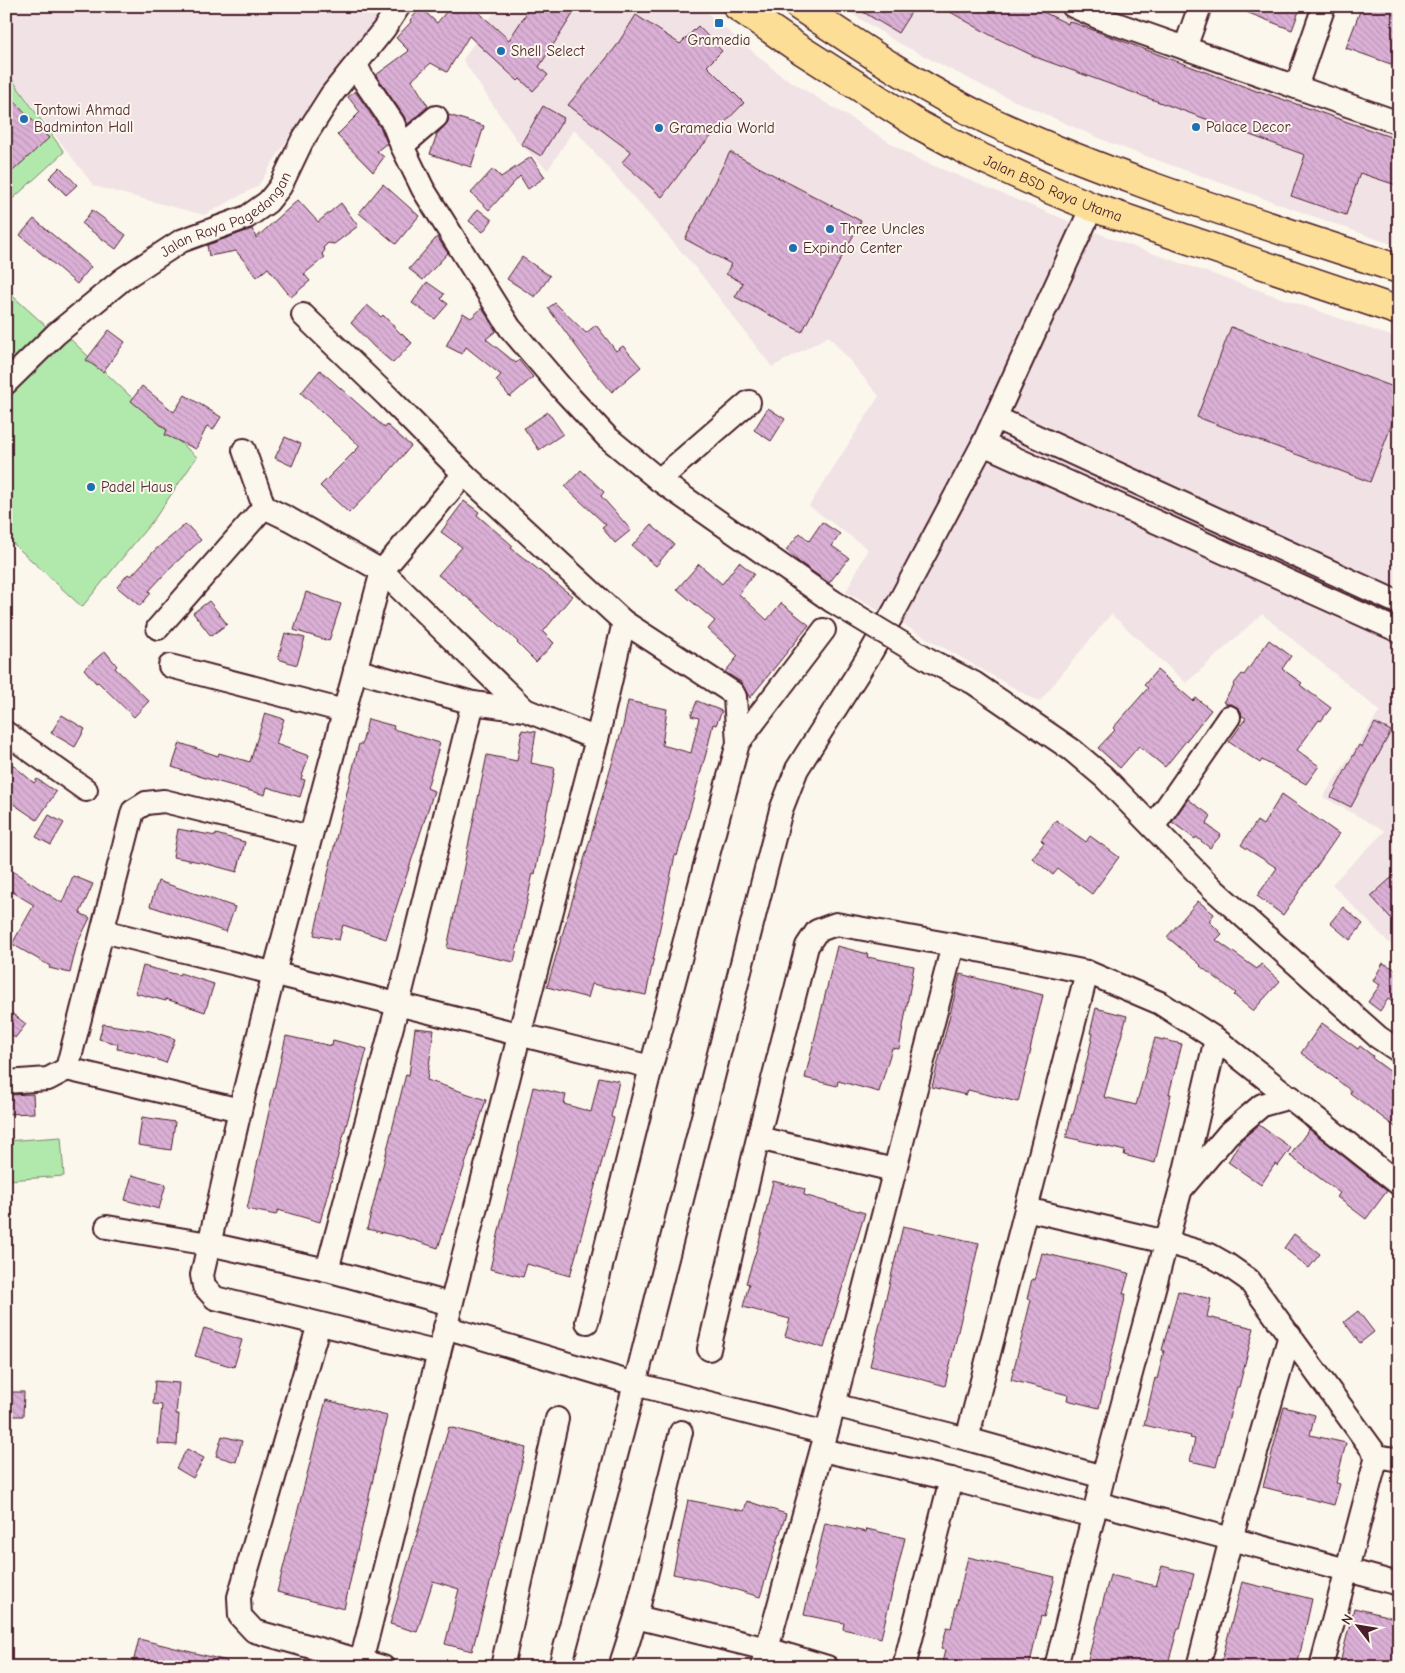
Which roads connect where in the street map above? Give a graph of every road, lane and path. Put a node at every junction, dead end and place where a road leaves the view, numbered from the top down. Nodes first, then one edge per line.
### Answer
1 (399, 6) edge
2 (737, 6) edge
3 (799, 6) edge
4 (1074, 6) edge
5 (1200, 6) edge
6 (1324, 6) edge
7 (1185, 48) junction
8 (356, 65) junction
9 (1296, 87) junction
10 (436, 117) dead end
11 (989, 120) junction
12 (1399, 123) edge
13 (402, 146) junction
14 (973, 154) junction
15 (1092, 207) junction
16 (1399, 269) edge
17 (1399, 311) edge
18 (303, 315) dead end
19 (6, 383) edge
20 (749, 402) dead end
21 (996, 418) junction
22 (983, 444) junction
23 (244, 450) dead end
24 (464, 474) junction
25 (658, 480) junction
26 (264, 507) junction
27 (382, 571) junction
28 (1399, 603) edge
29 (624, 622) junction
30 (158, 628) dead end
31 (824, 630) dead end
32 (1399, 631) edge
33 (170, 666) dead end
34 (355, 670) junction
35 (473, 703) junction
36 (525, 710) junction
37 (344, 711) junction
38 (1229, 717) dead end
39 (6, 733) edge
40 (598, 739) junction
41 (738, 744) junction
42 (86, 790) dead end
43 (1152, 827) junction
44 (310, 837) junction
45 (102, 931) junction
46 (953, 945) junction
47 (1087, 972) junction
48 (274, 974) junction
49 (398, 1004) junction
50 (519, 1036) junction
51 (1216, 1039) junction
52 (1397, 1046) edge
53 (651, 1067) junction
54 (67, 1069) junction
55 (6, 1082) edge
56 (1291, 1097) junction
57 (240, 1110) junction
58 (758, 1138) junction
59 (894, 1170) junction
60 (1399, 1184) edge
61 (1180, 1192) junction
62 (1026, 1209) junction
63 (107, 1227) dead end
64 (1166, 1242) junction
65 (209, 1244) junction
66 (327, 1270) junction
67 (450, 1304) junction
68 (587, 1322) dead end
69 (319, 1324) junction
70 (445, 1327) junction
71 (1290, 1335) junction
72 (709, 1349) dead end
73 (439, 1353) junction
74 (635, 1384) junction
75 (834, 1405) junction
76 (557, 1419) dead end
77 (681, 1432) dead end
78 (967, 1439) junction
79 (824, 1441) junction
80 (1377, 1456) junction
81 (1399, 1460) edge
82 (1103, 1478) junction
83 (950, 1479) junction
84 (1095, 1510) junction
85 (1230, 1539) junction
86 (1345, 1571) junction
87 (1399, 1584) edge
88 (636, 1617) junction
89 (764, 1658) edge
90 (361, 1662) junction
91 (383, 1667) edge
92 (502, 1667) edge
93 (560, 1667) edge
94 (620, 1667) edge
95 (827, 1667) edge
96 (904, 1667) edge
97 (1056, 1667) edge
98 (1198, 1667) edge
99 (1321, 1667) edge

1 - 8 street, Jalan Raya Pagedangan
2 - 14 main road, Jalan BSD Raya Utama
3 - 11 main road
4 - 7 street
5 - 7 street
6 - 9 street
7 - 9 street
8 - 13 street
8 - 19 street, Jalan Raya Pagedangan
9 - 12 street
10 - 13 street
11 - 14 main road
11 - 16 main road
13 - 25 street
14 - 15 main road, Jalan BSD Raya Utama
15 - 17 main road, Jalan BSD Raya Utama
15 - 21 street
18 - 24 street
20 - 25 street
21 - 22 street
21 - 28 street
22 - 32 street
22 - 74 street
23 - 26 street
24 - 27 street
24 - 29 street
25 - 43 street, bridge
26 - 27 street
26 - 30 street
27 - 34 street
27 - 36 street
29 - 40 street
29 - 41 street
31 - 41 street
33 - 37 street
34 - 35 street
34 - 37 street
35 - 36 street
35 - 49 street
36 - 40 street
37 - 44 street
38 - 43 street
39 - 42 street
40 - 50 street
41 - 53 street
43 - 52 street
44 - 45 street
44 - 48 street
45 - 48 street
45 - 54 street
46 - 47 street
46 - 58 street
46 - 59 street
47 - 51 street
47 - 62 street
48 - 49 street
48 - 57 street
49 - 50 street
49 - 66 street
50 - 53 street
50 - 67 street
51 - 56 street
51 - 61 street
53 - 68 street
54 - 55 street
54 - 57 street
56 - 60 street
56 - 61 street
57 - 65 street
58 - 59 street
58 - 72 street
59 - 75 street
61 - 64 street
62 - 64 street
62 - 78 street
63 - 65 street
64 - 71 street
64 - 82 street
65 - 66 street
65 - 69 street
66 - 67 street
67 - 70 street
69 - 73 street
69 - 90 street
70 - 73 street
70 - 74 street
71 - 80 street
71 - 85 street
73 - 90 street
74 - 79 street
74 - 93 street
75 - 78 street
75 - 79 street
76 - 92 street
77 - 88 street
78 - 82 street
79 - 83 street
79 - 89 street
80 - 81 street
80 - 86 street
82 - 84 street
83 - 84 street
83 - 96 street
84 - 85 street
84 - 97 street
85 - 86 street
85 - 98 street
86 - 87 street
86 - 99 street
88 - 89 street
88 - 94 street
89 - 95 street
90 - 91 street

